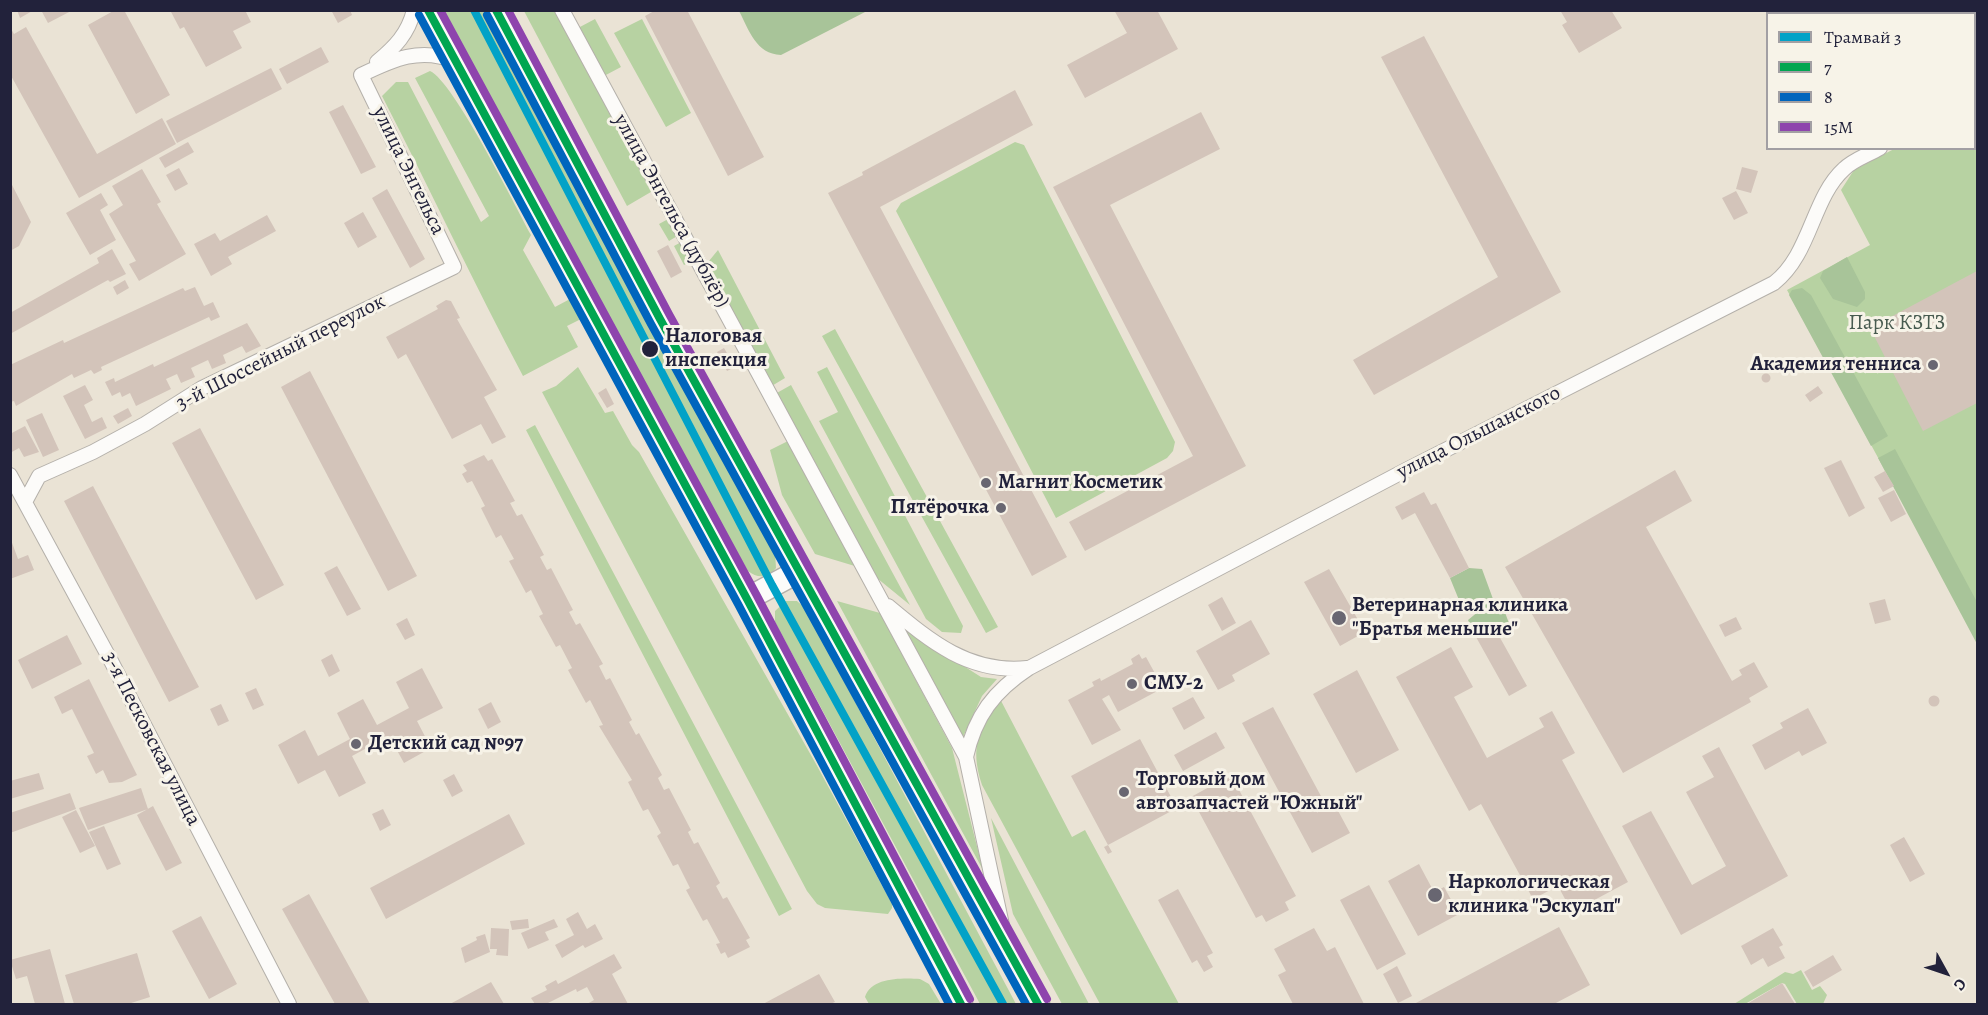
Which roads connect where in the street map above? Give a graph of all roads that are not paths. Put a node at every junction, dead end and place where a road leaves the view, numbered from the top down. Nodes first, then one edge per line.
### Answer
1 (414, 10) edge
2 (428, 10) edge
3 (496, 10) edge
4 (562, 10) edge
5 (455, 61) junction
6 (361, 75) junction
7 (1876, 150) edge
8 (454, 267) joint
9 (10, 475) edge
10 (24, 502) junction
11 (799, 571) junction
12 (747, 599) junction
13 (883, 602) junction
14 (1029, 668) junction
15 (966, 757) junction
16 (1006, 945) junction
17 (289, 1005) edge
18 (961, 1005) edge
19 (1038, 1005) edge

1 - 6 street
2 - 5 main road
3 - 11 main road
4 - 13 street, улица Энгельса (дублёр)
5 - 6 street
5 - 12 main road
6 - 8 street, улица Энгельса
7 - 14 street, улица Ольшанского
8 - 10 street, 3-й Шоссейный переулок
9 - 10 street, 3-я Песковская улица
10 - 17 street, 3-я Песковская улица
11 - 12 main road
11 - 16 main road
12 - 18 main road
13 - 14 street
13 - 15 street, улица Энгельса (дублёр)
14 - 15 street, улица Ольшанского
15 - 16 street
16 - 19 main road

